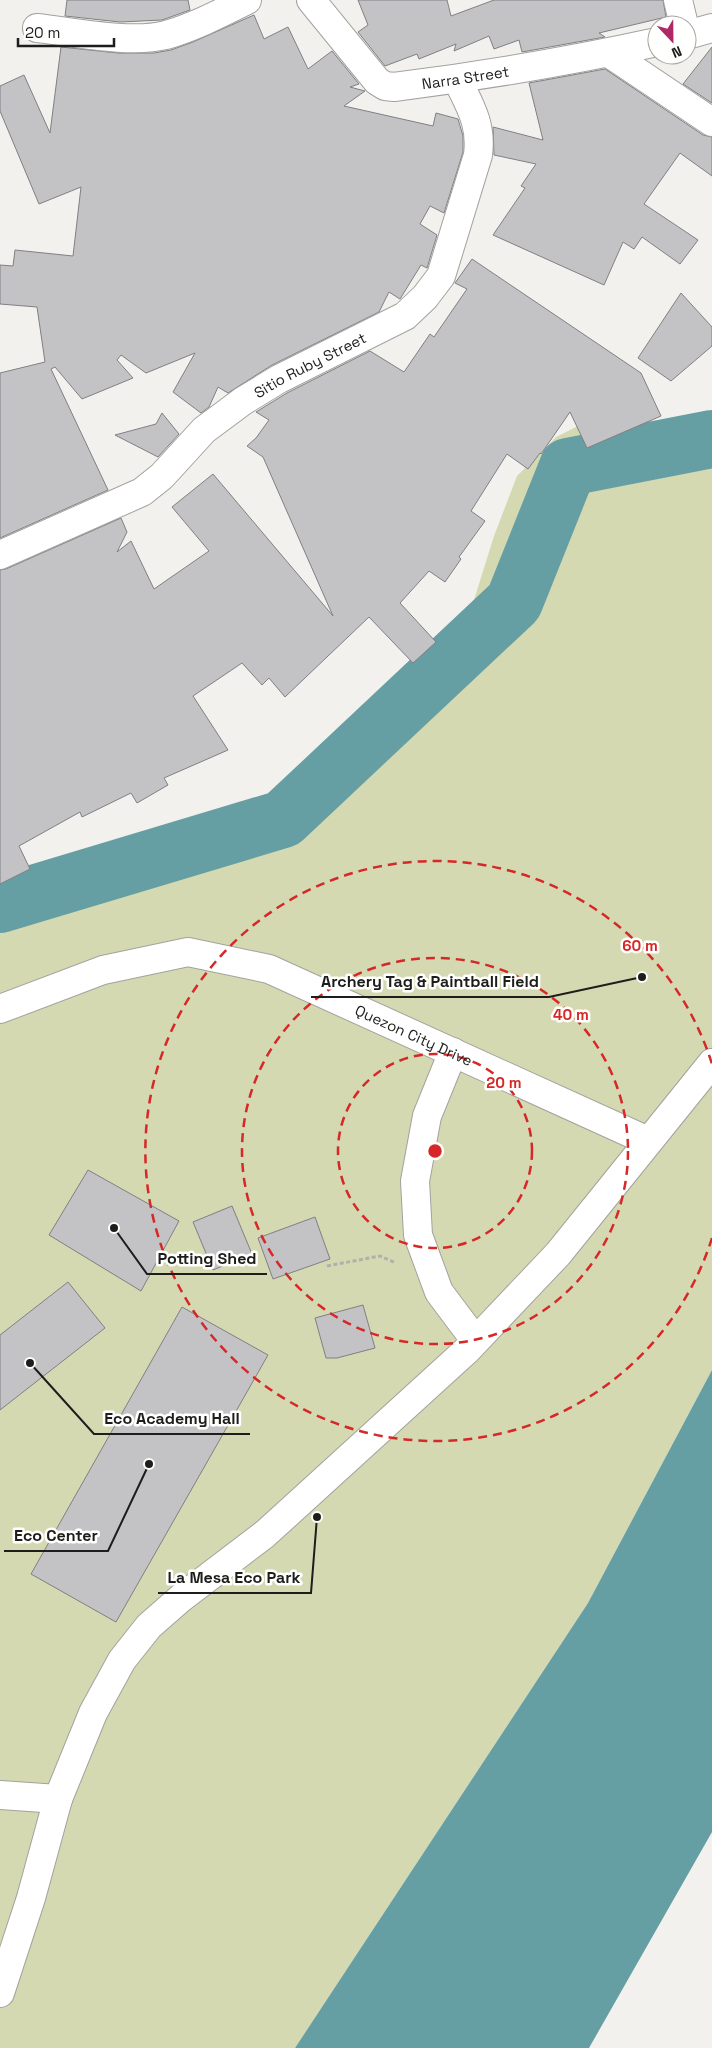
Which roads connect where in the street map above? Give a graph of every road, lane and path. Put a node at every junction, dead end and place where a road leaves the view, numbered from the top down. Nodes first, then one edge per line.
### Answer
1 (247, 0) edge
2 (310, 0) edge
3 (678, 0) edge
4 (682, 15) edge
5 (37, 28) dead end
6 (712, 28) edge
7 (697, 32) edge
8 (647, 44) edge
9 (609, 53) junction
10 (458, 79) junction
11 (712, 122) edge
12 (0, 555) edge
13 (0, 1009) edge
14 (453, 1052) junction
15 (712, 1063) edge
16 (648, 1141) junction
17 (475, 1340) junction
18 (0, 1795) edge
19 (58, 1799) junction
20 (0, 1993) edge

1 - 5 street
2 - 10 street, Narra Street
3 - 4 street
6 - 7 street
8 - 9 street, Narra Street
9 - 10 street, Narra Street
9 - 11 street
10 - 12 street, Sitio Ruby Street
13 - 14 street, Quezon City Drive
14 - 16 street, Quezon City Drive
14 - 17 street
15 - 16 street
16 - 17 street
17 - 19 street
18 - 19 street
19 - 20 street

